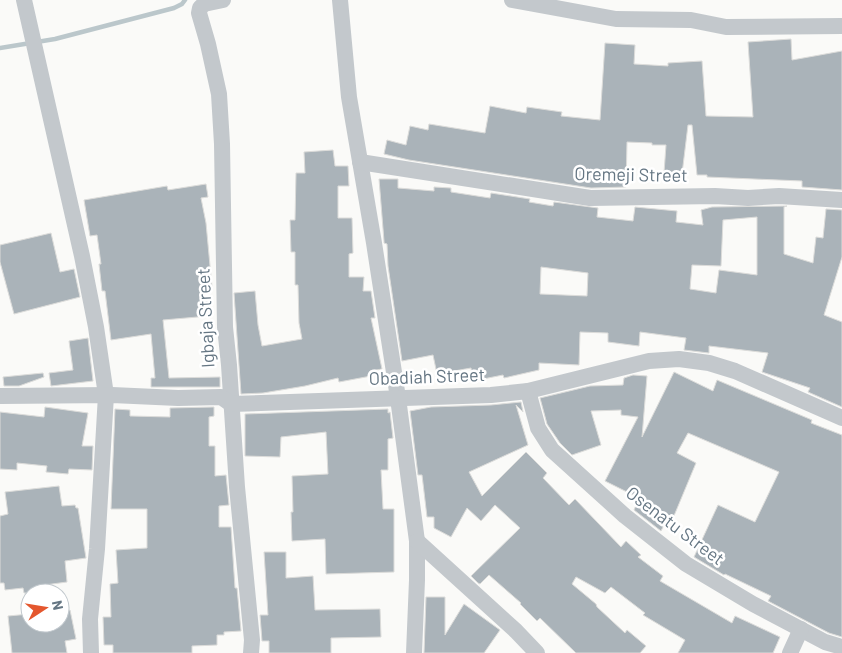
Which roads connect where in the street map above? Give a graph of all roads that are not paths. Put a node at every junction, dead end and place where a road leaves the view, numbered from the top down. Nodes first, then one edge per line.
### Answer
1 (24, 0) edge
2 (223, 0) edge
3 (340, 0) edge
4 (512, 0) edge
5 (842, 26) edge
6 (360, 162) junction
7 (842, 200) edge
8 (528, 391) junction
9 (0, 396) edge
10 (106, 396) junction
11 (398, 398) junction
12 (231, 404) junction
13 (842, 418) edge
14 (417, 541) junction
15 (801, 629) junction
16 (842, 647) edge
17 (91, 653) edge
18 (251, 653) edge
19 (414, 653) edge
20 (537, 653) edge
21 (790, 653) edge

1 - 10 street
2 - 12 street, Igbaja Street
3 - 6 street
4 - 5 street
6 - 7 street, Oremeji Street
6 - 11 street
8 - 11 street, Obadiah Street
8 - 13 street, Obadiah Street
8 - 15 street, Osenatu Street
9 - 10 street, Obadiah Street
10 - 12 street, Obadiah Street
10 - 17 street
11 - 12 street, Obadiah Street
11 - 14 street
12 - 18 street, Igbaja Street
14 - 19 street
14 - 20 street
15 - 16 street, Osenatu Street
15 - 21 street

